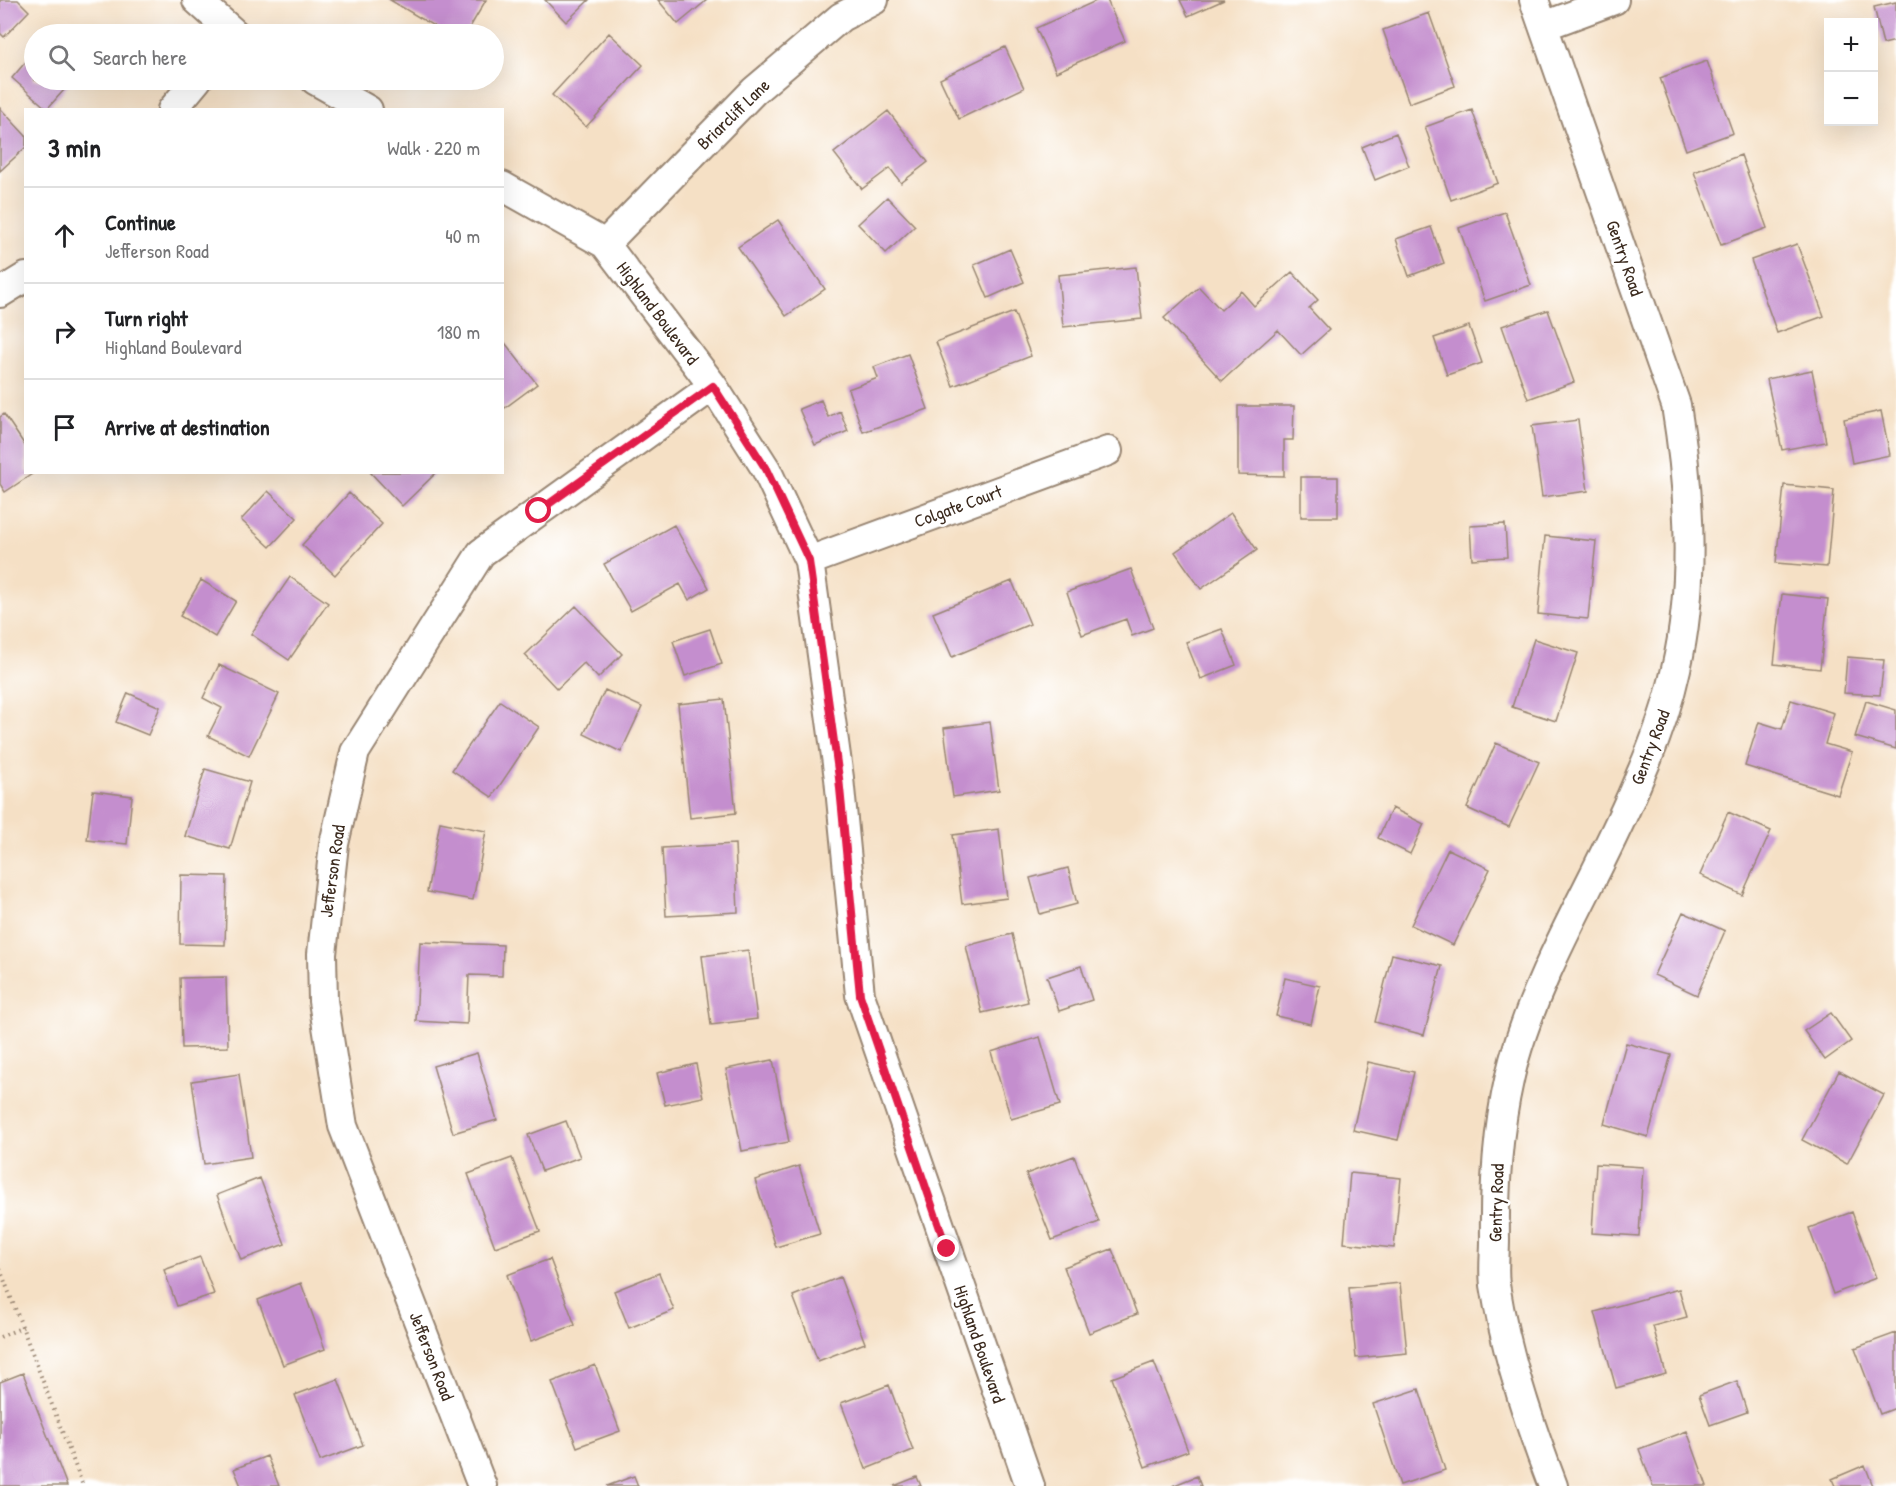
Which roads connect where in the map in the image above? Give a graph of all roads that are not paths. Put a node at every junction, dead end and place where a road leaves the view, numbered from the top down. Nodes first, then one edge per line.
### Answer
1 (197, 0) edge
2 (874, 0) edge
3 (1534, 0) edge
4 (1614, 0) edge
5 (224, 24) edge
6 (1544, 26) junction
7 (189, 90) edge
8 (333, 90) edge
9 (174, 108) edge
10 (364, 108) edge
11 (504, 187) edge
12 (605, 244) junction
13 (24, 278) edge
14 (0, 293) edge
15 (713, 386) junction
16 (1108, 451) dead end
17 (809, 561) junction
18 (482, 1486) edge
19 (1030, 1486) edge
20 (1553, 1486) edge

1 - 5 street
2 - 12 street, Briarcliff Lane
3 - 6 street, Gentry Road
4 - 6 street
6 - 20 street, Gentry Road
7 - 9 street
8 - 10 street
11 - 12 street, Highland Boulevard
12 - 15 street, Highland Boulevard
13 - 14 street
15 - 17 street, Highland Boulevard
15 - 18 street, Jefferson Road
16 - 17 street, Colgate Court
17 - 19 street, Highland Boulevard

